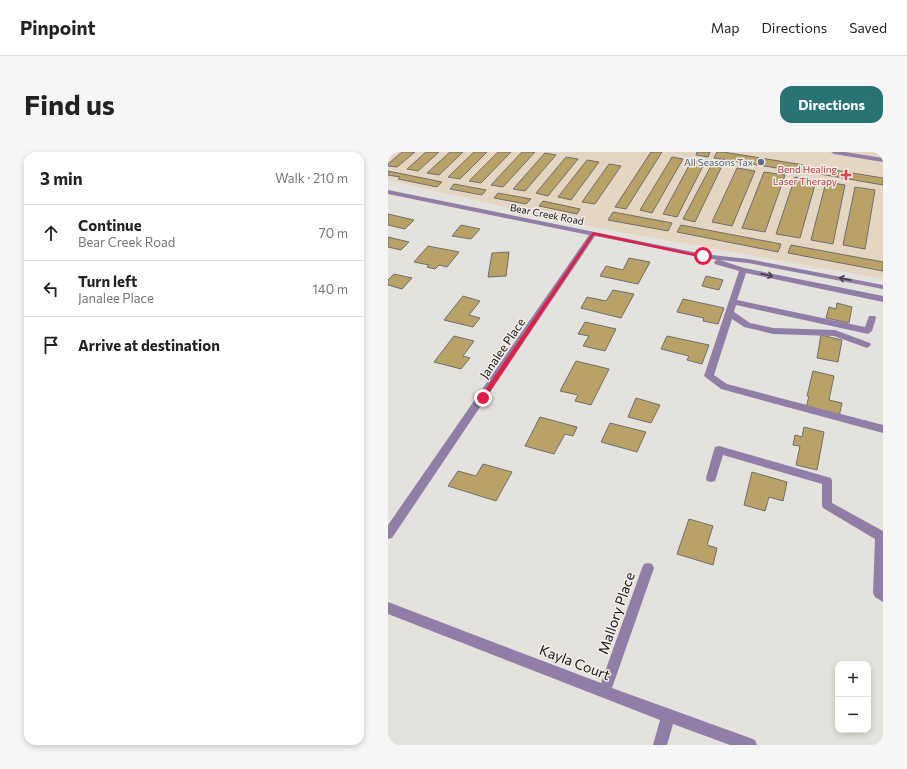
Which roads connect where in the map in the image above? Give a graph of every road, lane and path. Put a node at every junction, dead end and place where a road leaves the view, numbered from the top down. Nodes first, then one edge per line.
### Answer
1 (834, 152) edge
2 (883, 160) edge
3 (388, 192) edge
4 (593, 234) junction
5 (703, 256) junction
6 (743, 270) junction
7 (883, 287) edge
8 (883, 299) edge
9 (733, 302) junction
10 (729, 313) junction
11 (872, 318) dead end
12 (867, 345) dead end
13 (883, 429) edge
14 (711, 478) dead end
15 (388, 534) edge
16 (648, 568) dead end
17 (883, 596) edge
18 (388, 608) edge
19 (605, 690) junction
20 (668, 716) junction
21 (660, 745) edge
22 (750, 745) edge

1 - 2 street
3 - 4 street, Bear Creek Road
4 - 5 street, Bear Creek Road
4 - 15 street, Janalee Place
5 - 6 street, Bear Creek Road
7 -> 5 street, Bear Creek Road
6 -> 8 street, Bear Creek Road
6 - 9 street
9 - 10 street
9 - 11 street
10 - 12 street
10 - 13 street
14 - 17 street
16 - 19 street, Mallory Place
18 - 19 street, Kayla Court
19 - 20 street, Kayla Court
20 - 21 street
20 - 22 street, Kayla Court

